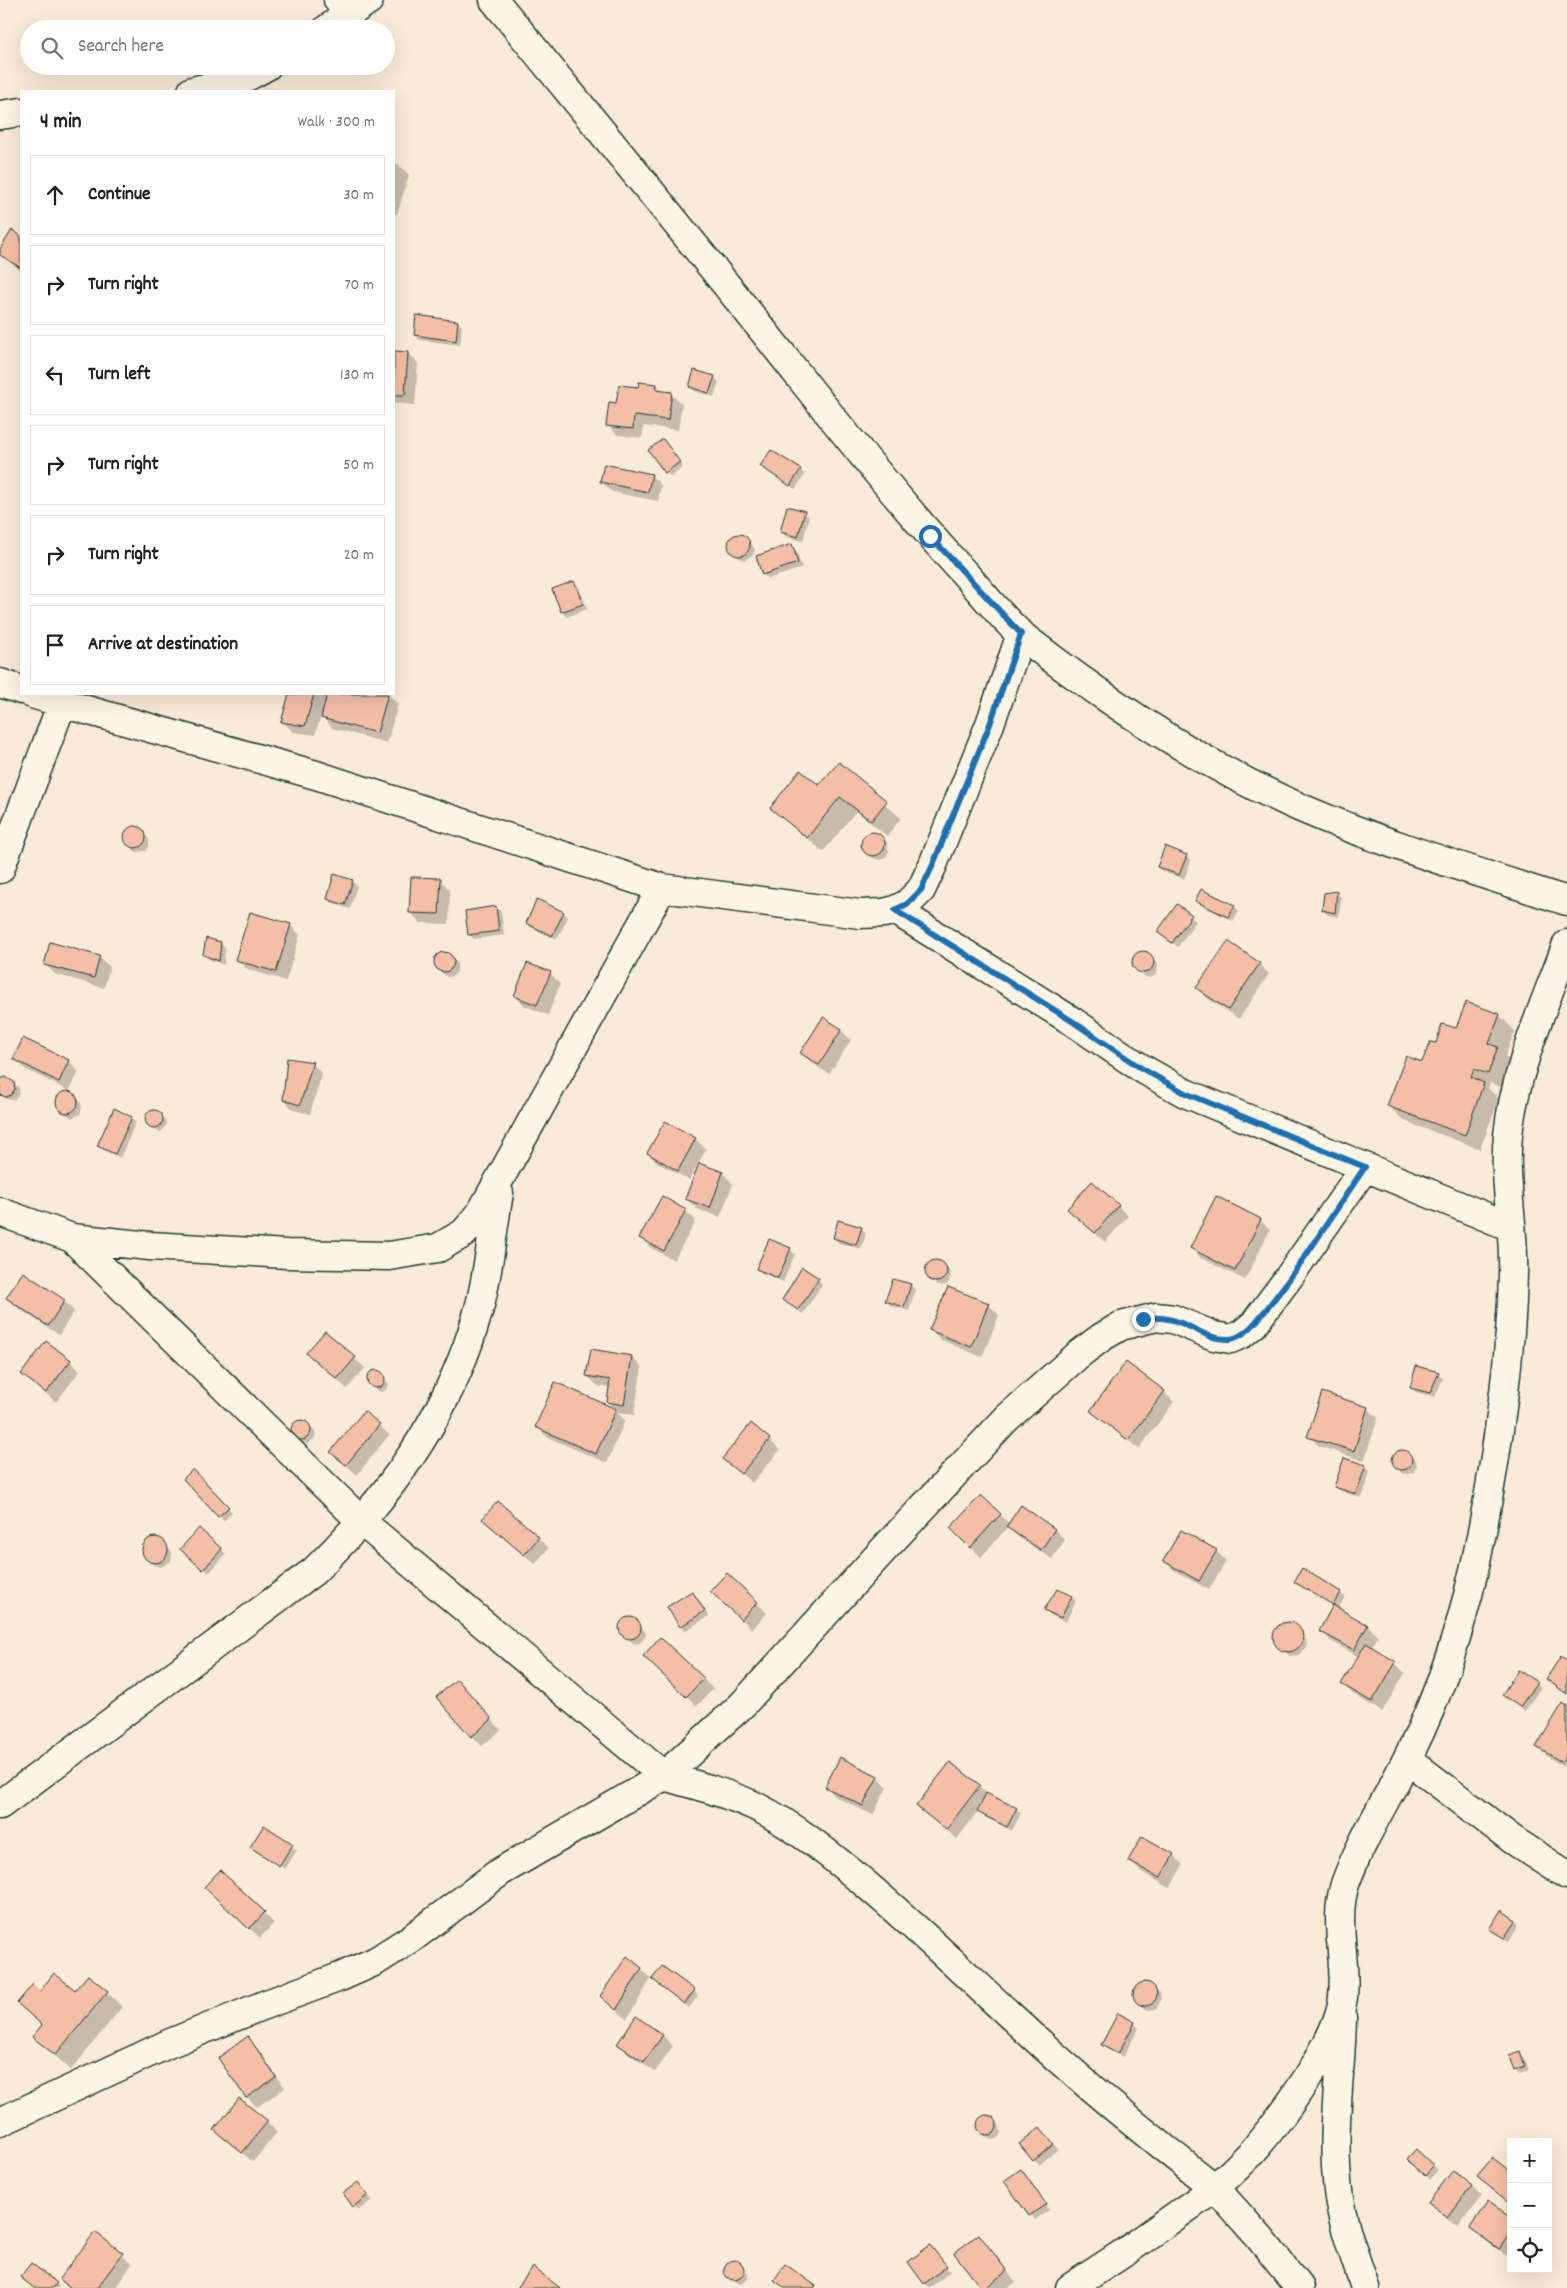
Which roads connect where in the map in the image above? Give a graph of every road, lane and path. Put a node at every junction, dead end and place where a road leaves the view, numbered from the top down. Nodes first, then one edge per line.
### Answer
1 (494, 0) edge
2 (250, 75) edge
3 (196, 90) edge
4 (20, 112) edge
5 (0, 115) edge
6 (1021, 634) junction
7 (0, 683) edge
8 (20, 690) edge
9 (35, 695) edge
10 (62, 703) junction
11 (0, 869) edge
12 (662, 888) junction
13 (1567, 901) edge
14 (895, 910) junction
15 (1567, 944) edge
16 (1365, 1167) junction
17 (502, 1175) junction
18 (0, 1212) edge
19 (1511, 1227) junction
20 (72, 1238) junction
21 (362, 1521) junction
22 (1407, 1759) junction
23 (664, 1776) junction
24 (0, 1805) edge
25 (1567, 1875) edge
26 (1343, 2000) junction
27 (0, 2122) edge
28 (1215, 2188) junction
29 (1070, 2288) edge
30 (1300, 2288) edge
31 (1365, 2288) edge

1 - 6 street
2 - 3 street
4 - 5 street
6 - 13 street
6 - 14 street
7 - 8 street
9 - 10 street
10 - 11 street
10 - 12 street
12 - 14 street
12 - 17 street
14 - 16 street
15 - 19 street
16 - 19 street
16 - 23 street
17 - 20 street
17 - 21 street
18 - 20 street
19 - 22 street
20 - 21 street
21 - 23 street
21 - 24 street
22 - 25 street
22 - 26 street
23 - 27 street
23 - 28 street
26 - 28 street
26 - 31 street
28 - 29 street
28 - 30 street

